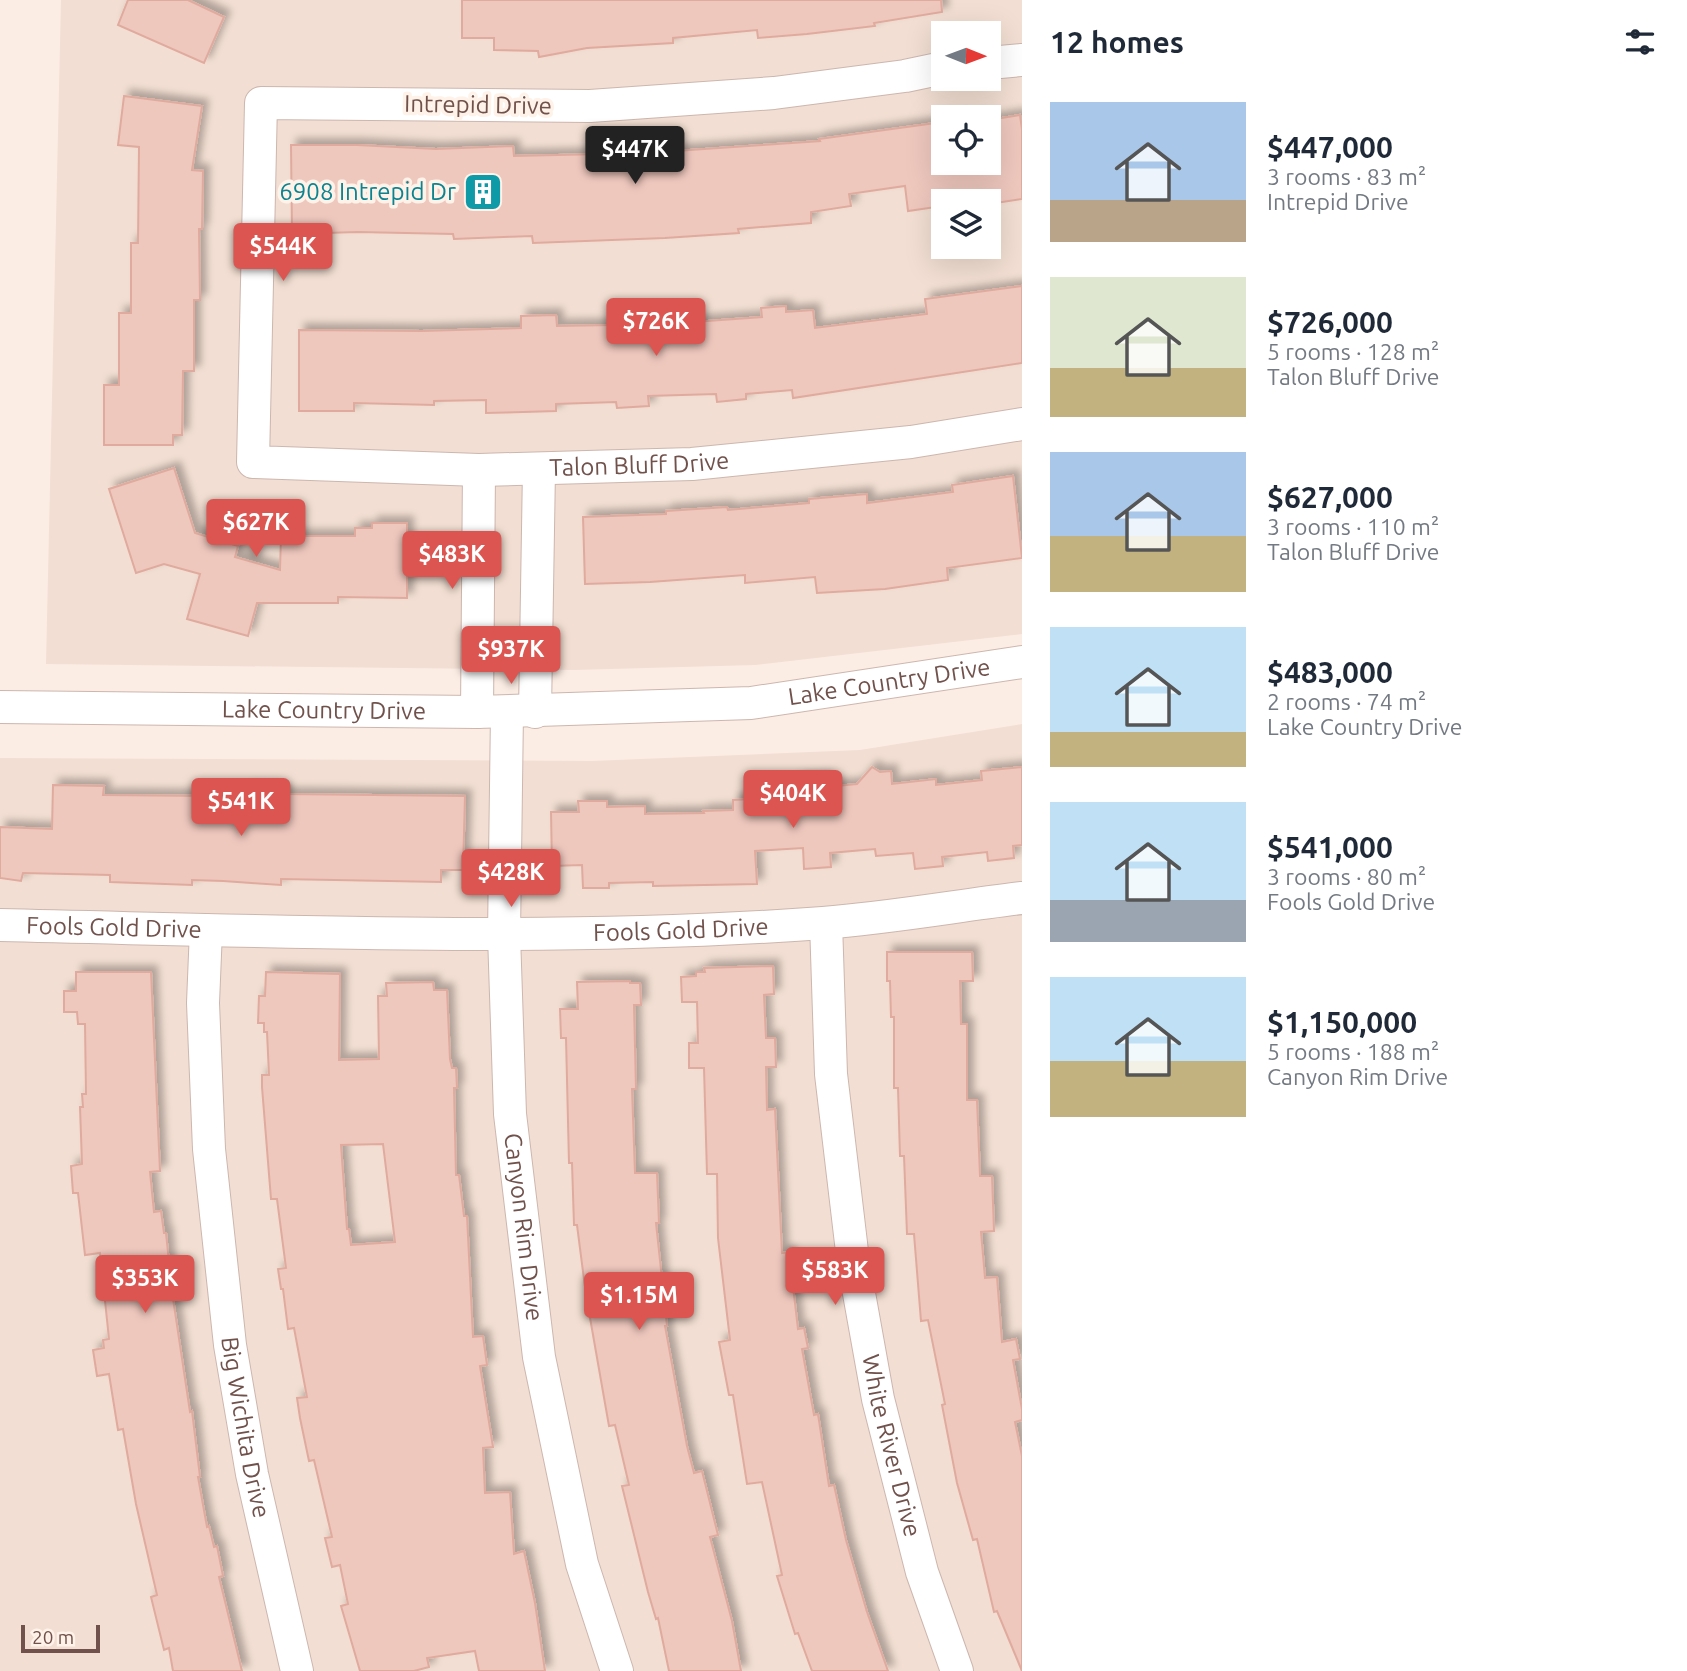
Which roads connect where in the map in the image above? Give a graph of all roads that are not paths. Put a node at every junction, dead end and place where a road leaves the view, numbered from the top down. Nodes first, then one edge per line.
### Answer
1 (1022, 60) edge
2 (1001, 63) edge
3 (931, 71) edge
4 (1022, 424) edge
5 (253, 463) joint
6 (539, 468) junction
7 (479, 470) junction
8 (1022, 662) edge
9 (0, 707) edge
10 (507, 712) junction
11 (1022, 898) edge
12 (826, 923) junction
13 (0, 925) edge
14 (206, 930) junction
15 (504, 935) junction
16 (297, 1671) edge
17 (617, 1671) edge
18 (957, 1671) edge

1 - 2 street
3 - 5 street, Intrepid Drive
4 - 6 street, Talon Bluff Drive
5 - 7 street, Talon Bluff Drive
6 - 7 street, Talon Bluff Drive
6 - 10 street
7 - 10 street
8 - 10 street, Lake Country Drive
9 - 10 street, Lake Country Drive
10 - 15 street, Canyon Rim Drive
11 - 12 street, Fools Gold Drive
12 - 15 street, Fools Gold Drive
12 - 18 street, White River Drive
13 - 14 street, Fools Gold Drive
14 - 15 street, Fools Gold Drive
14 - 16 street, Big Wichita Drive
15 - 17 street, Canyon Rim Drive

